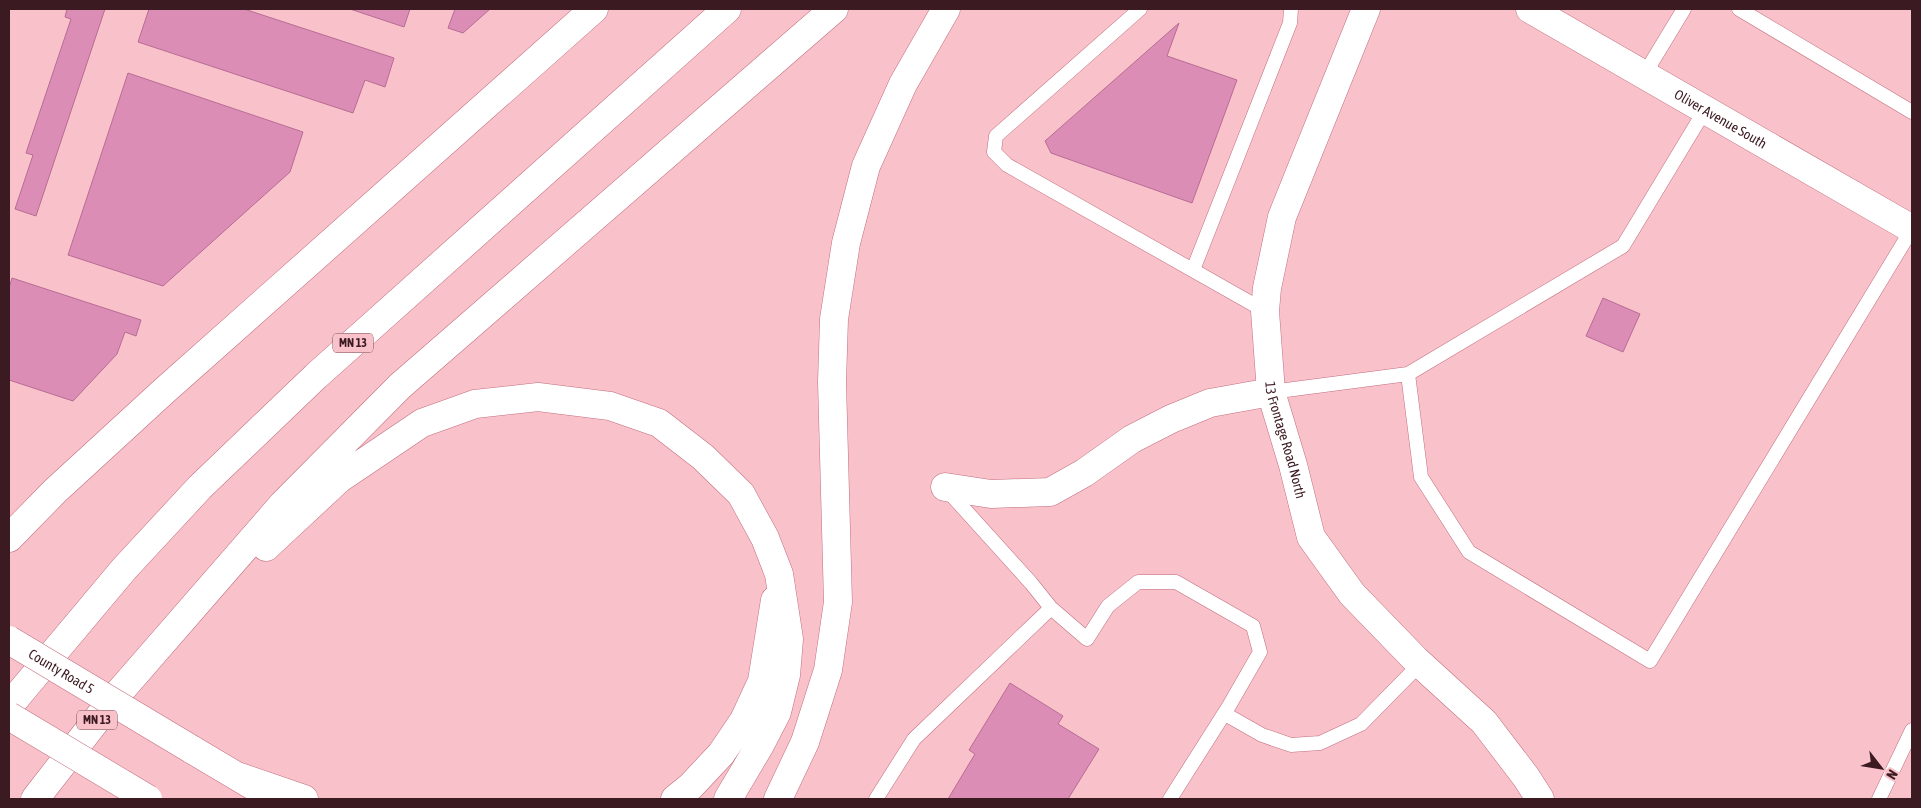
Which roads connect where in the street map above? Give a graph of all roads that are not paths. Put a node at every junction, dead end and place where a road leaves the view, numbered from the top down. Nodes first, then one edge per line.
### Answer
1 (594, 9) edge
2 (727, 9) edge
3 (834, 9) edge
4 (946, 9) edge
5 (1140, 9) edge
6 (1291, 9) edge
7 (1366, 9) edge
8 (1530, 9) edge
9 (1684, 9) edge
10 (1739, 9) edge
11 (1644, 75) junction
12 (1705, 110) junction
13 (1912, 112) edge
14 (1912, 229) edge
15 (1193, 270) junction
16 (1265, 311) junction
17 (1408, 374) junction
18 (1271, 392) junction
19 (945, 487) joint
20 (9, 538) edge
21 (779, 574) junction
22 (1051, 608) junction
23 (9, 640) edge
24 (162, 644) junction
25 (1420, 664) junction
26 (9, 706) edge
27 (1224, 714) junction
28 (9, 716) edge
29 (1912, 730) edge
30 (240, 777) junction
31 (35, 799) edge
32 (148, 799) edge
33 (277, 799) edge
34 (304, 799) edge
35 (675, 799) edge
36 (728, 799) edge
37 (778, 799) edge
38 (876, 799) edge
39 (1170, 799) edge
40 (1540, 799) edge
41 (1879, 799) edge

1 - 20 main road
2 - 26 main road, MN 13
3 - 24 main road, MN 13
4 - 37 main road
5 - 15 lane
6 - 15 lane
7 - 16 main road, 13 Frontage Road North
8 - 11 main road, Oliver Avenue South
9 - 11 lane
10 - 13 lane
11 - 12 main road, Oliver Avenue South
12 - 14 main road, Oliver Avenue South
12 - 17 lane
14 - 17 lane
15 - 16 lane
16 - 18 main road, 13 Frontage Road North
17 - 18 lane
18 - 19 main road
18 - 25 main road, 13 Frontage Road North
19 - 22 lane
21 - 24 main road
21 - 35 main road
21 - 36 main road
22 - 27 lane
22 - 38 lane
23 - 30 main road, County Road 5, bridge
24 - 31 main road, MN 13
25 - 27 lane
25 - 40 main road, 13 Frontage Road North
27 - 39 lane
28 - 32 main road, bridge
29 - 41 lane
30 - 33 main road
30 - 34 main road

